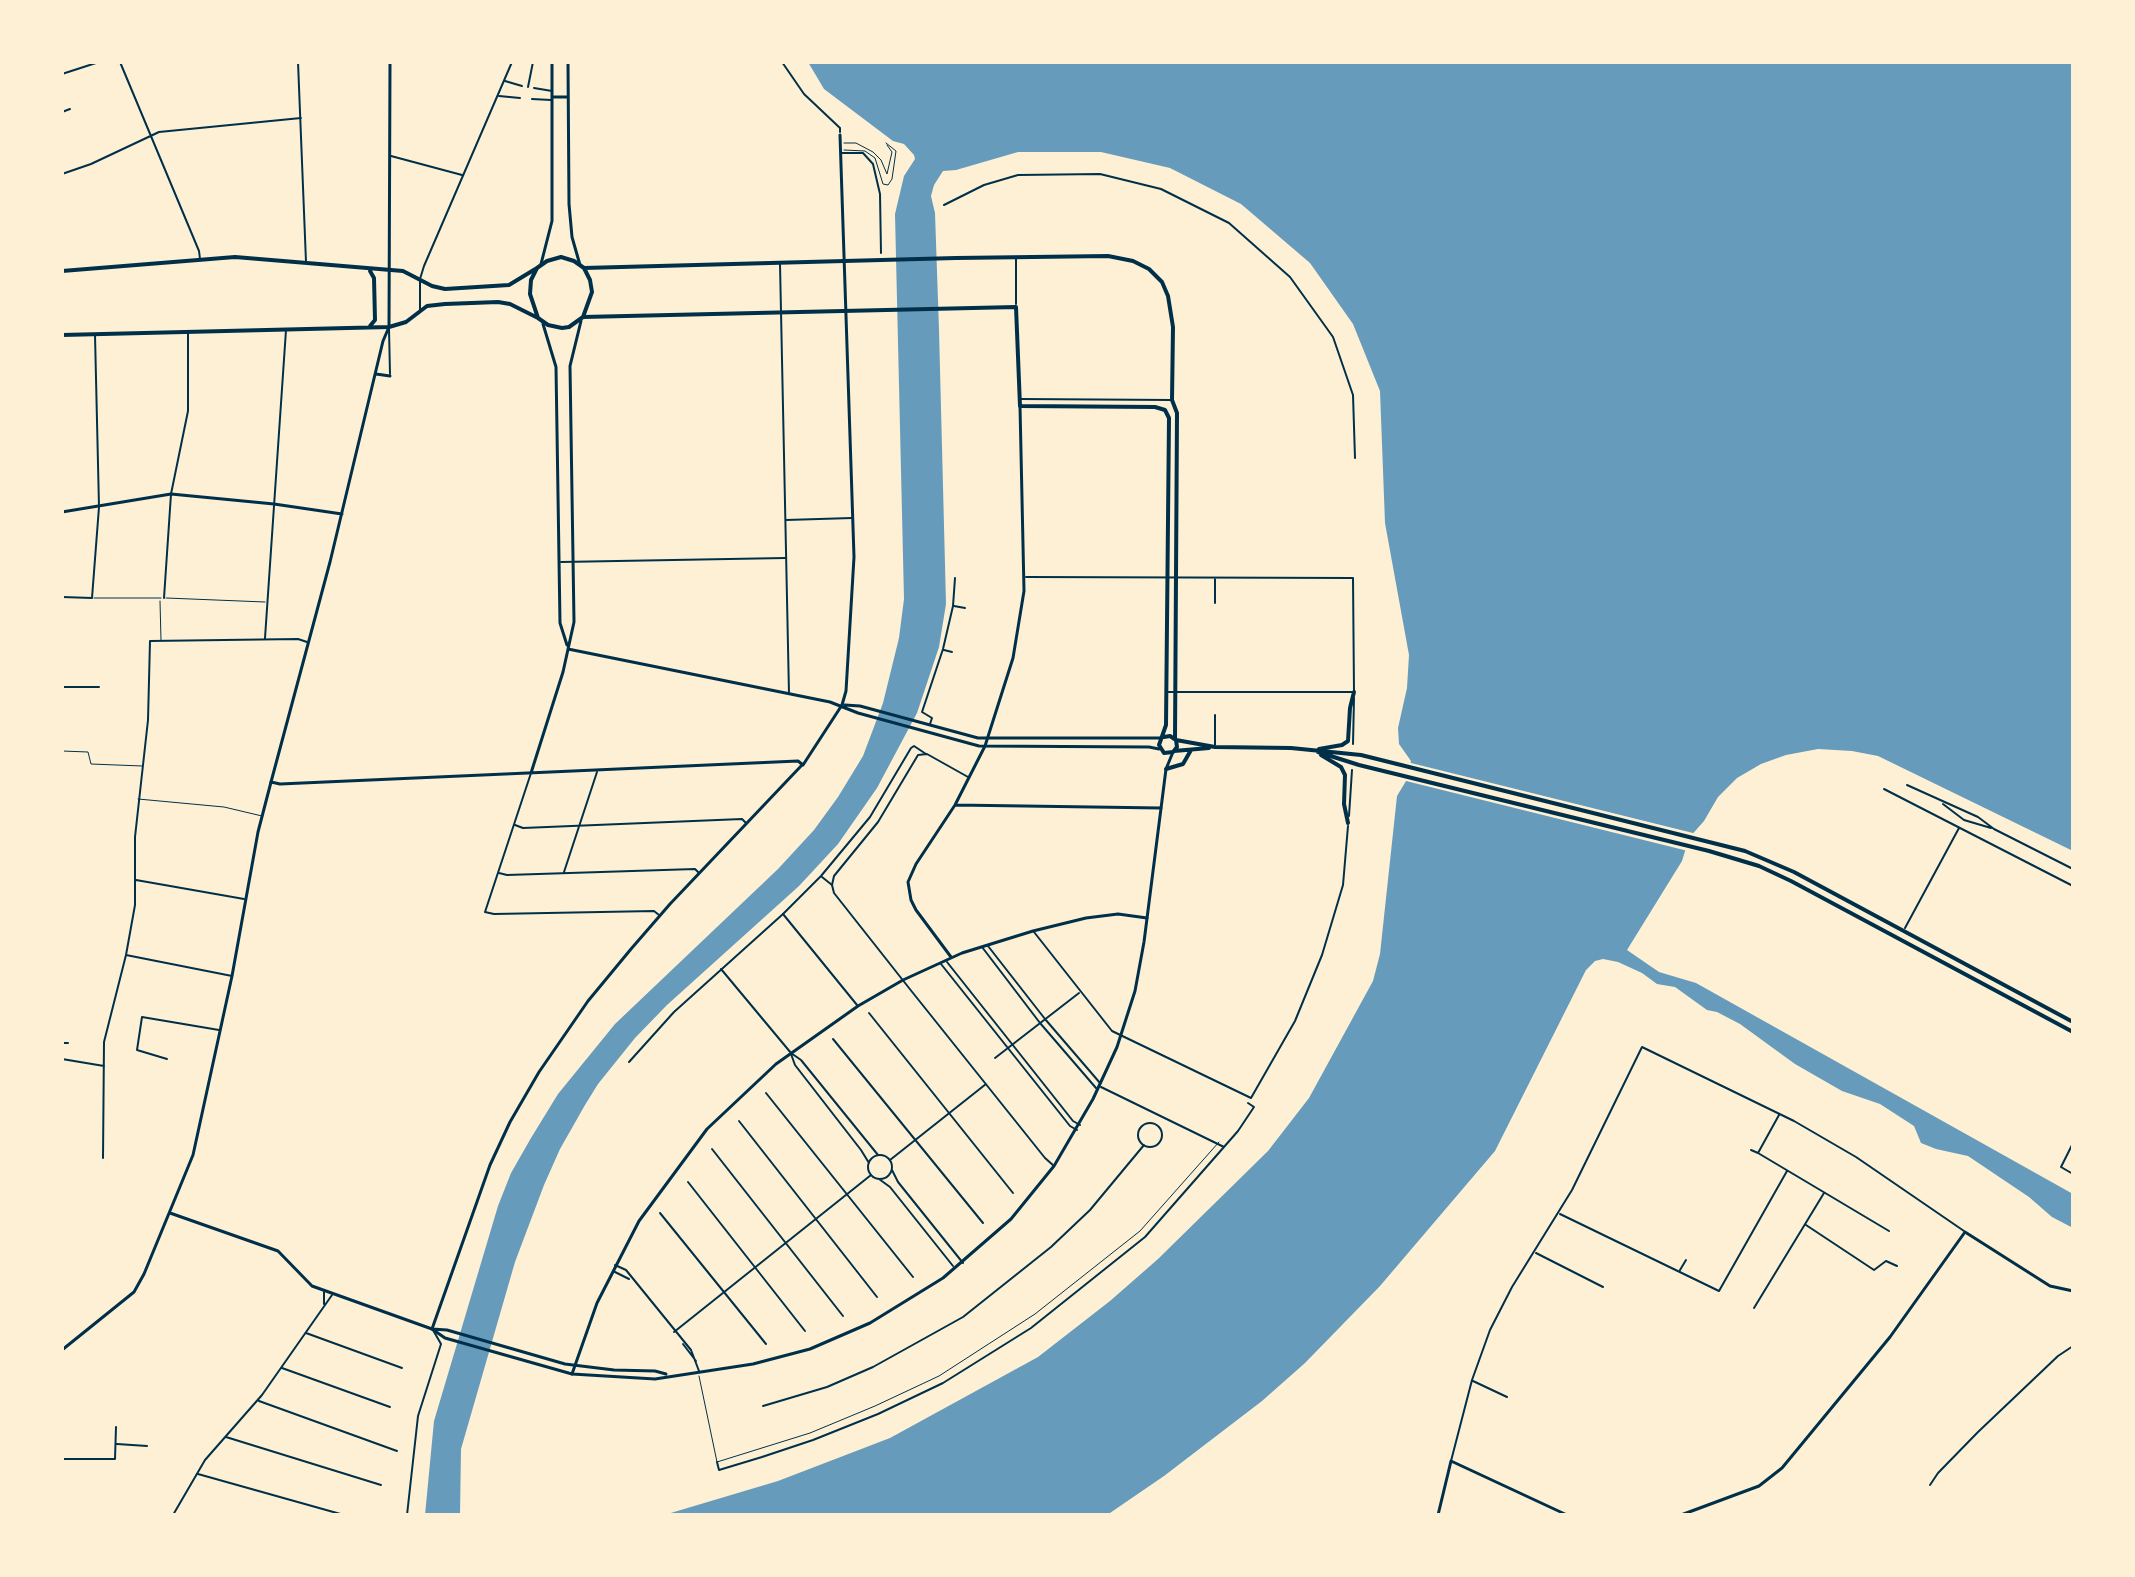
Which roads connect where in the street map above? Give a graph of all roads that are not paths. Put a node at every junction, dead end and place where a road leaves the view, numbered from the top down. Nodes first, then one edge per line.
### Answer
1 (99, 62) edge
2 (120, 62) edge
3 (298, 62) edge
4 (390, 62) edge
5 (512, 62) edge
6 (533, 62) edge
7 (552, 62) edge
8 (568, 62) edge
9 (782, 62) edge
10 (62, 74) edge
11 (504, 81) junction
12 (522, 86) dead end
13 (528, 87) dead end
14 (534, 88) dead end
15 (553, 91) junction
16 (498, 95) junction
17 (568, 97) junction
18 (520, 98) dead end
19 (553, 98) junction
20 (532, 99) dead end
21 (70, 109) dead end
22 (62, 112) edge
23 (301, 118) junction
24 (840, 133) joint
25 (151, 136) junction
26 (841, 143) junction
27 (841, 152) junction
28 (390, 156) junction
29 (62, 174) edge
30 (463, 176) junction
31 (944, 205) dead end
32 (881, 253) dead end
33 (1016, 257) junction
34 (200, 260) junction
35 (845, 261) junction
36 (780, 263) junction
37 (306, 264) junction
38 (539, 266) junction
39 (582, 267) junction
40 (369, 270) junction
41 (62, 271) edge
42 (389, 271) junction
43 (420, 279) junction
44 (1016, 307) junction
45 (846, 311) junction
46 (420, 312) junction
47 (781, 313) junction
48 (540, 319) junction
49 (582, 319) junction
50 (1325, 326) junction
51 (389, 327) junction
52 (368, 328) junction
53 (1321, 328) dead end
54 (286, 330) junction
55 (187, 332) junction
56 (95, 334) junction
57 (62, 335) edge
58 (376, 374) junction
59 (390, 376) joint
60 (1020, 399) junction
61 (1172, 400) junction
62 (1020, 406) junction
63 (1165, 410) junction
64 (1355, 458) dead end
65 (171, 494) junction
66 (274, 504) junction
67 (99, 507) junction
68 (62, 512) edge
69 (342, 514) junction
70 (853, 518) junction
71 (785, 520) junction
72 (786, 558) junction
73 (561, 562) junction
74 (575, 562) junction
75 (1024, 577) junction
76 (1168, 577) junction
77 (1175, 577) junction
78 (1215, 577) junction
79 (955, 578) dead end
80 (62, 597) edge
81 (92, 598) junction
82 (162, 598) junction
83 (267, 602) junction
84 (1215, 603) dead end
85 (953, 606) junction
86 (965, 608) dead end
87 (265, 639) junction
88 (161, 640) junction
89 (309, 642) junction
90 (568, 649) junction
91 (943, 649) junction
92 (952, 652) dead end
93 (62, 687) edge
94 (99, 687) dead end
95 (1167, 692) junction
96 (1174, 692) junction
97 (1354, 692) junction
98 (789, 694) junction
99 (842, 705) junction
100 (1215, 715) dead end
101 (928, 725) junction
102 (1163, 737) junction
103 (989, 738) junction
104 (1175, 740) junction
105 (1353, 744) dead end
106 (985, 746) junction
107 (1215, 747) junction
108 (1162, 750) junction
109 (1192, 750) junction
110 (1312, 750) junction
111 (62, 751) edge
112 (1173, 752) junction
113 (927, 754) junction
114 (803, 765) junction
115 (142, 766) junction
116 (1166, 769) junction
117 (597, 770) junction
118 (1352, 770) dead end
119 (531, 773) junction
120 (969, 777) junction
121 (271, 782) junction
122 (1907, 785) dead end
123 (1884, 789) dead end
124 (138, 799) junction
125 (1939, 801) junction
126 (955, 805) junction
127 (1161, 808) junction
128 (262, 816) junction
129 (1348, 823) junction
130 (747, 824) junction
131 (514, 825) junction
132 (580, 825) junction
133 (1959, 827) junction
134 (1994, 829) junction
135 (2073, 869) edge
136 (498, 872) junction
137 (563, 874) junction
138 (700, 874) junction
139 (821, 876) junction
140 (135, 880) junction
141 (832, 885) junction
142 (2073, 886) edge
143 (246, 900) junction
144 (783, 914) junction
145 (660, 915) junction
146 (1147, 918) junction
147 (1033, 931) junction
148 (1904, 931) junction
149 (984, 945) junction
150 (126, 955) junction
151 (951, 957) junction
152 (943, 961) junction
153 (721, 969) junction
154 (232, 976) junction
155 (903, 980) junction
156 (1080, 992) junction
157 (858, 1006) junction
158 (869, 1013) dead end
159 (1045, 1019) junction
160 (2073, 1022) edge
161 (1040, 1023) junction
162 (220, 1030) junction
163 (2073, 1032) edge
164 (1121, 1036) junction
165 (833, 1039) dead end
166 (62, 1043) edge
167 (68, 1043) dead end
168 (1012, 1045) junction
169 (1007, 1049) junction
170 (791, 1053) junction
171 (995, 1058) dead end
172 (62, 1059) edge
173 (167, 1059) dead end
174 (629, 1062) dead end
175 (104, 1066) junction
176 (986, 1084) junction
177 (1100, 1087) junction
178 (766, 1093) dead end
179 (1248, 1103) dead end
180 (837, 1105) junction
181 (830, 1110) junction
182 (949, 1114) junction
183 (1779, 1114) junction
184 (1162, 1116) junction
185 (739, 1121) dead end
186 (1157, 1124) junction
187 (1080, 1125) junction
188 (1077, 1130) junction
189 (916, 1140) junction
190 (1219, 1142) junction
191 (2073, 1143) edge
192 (1144, 1145) junction
193 (1225, 1147) junction
194 (712, 1149) dead end
195 (1751, 1150) dead end
196 (1758, 1153) junction
197 (878, 1155) junction
198 (103, 1158) dead end
199 (890, 1160) junction
200 (869, 1163) junction
201 (1054, 1166) junction
202 (892, 1170) junction
203 (1787, 1171) junction
204 (2073, 1174) edge
205 (871, 1175) junction
206 (879, 1179) junction
207 (688, 1182) dead end
208 (1013, 1193) dead end
209 (1824, 1193) junction
210 (847, 1195) junction
211 (920, 1210) junction
212 (170, 1213) junction
213 (660, 1213) dead end
214 (1559, 1213) junction
215 (913, 1216) junction
216 (816, 1219) junction
217 (983, 1223) dead end
218 (1805, 1224) junction
219 (1889, 1231) dead end
220 (1965, 1232) junction
221 (786, 1243) junction
222 (1535, 1252) junction
223 (1686, 1260) dead end
224 (963, 1263) junction
225 (615, 1265) junction
226 (1897, 1266) dead end
227 (755, 1268) junction
228 (956, 1269) junction
229 (612, 1271) junction
230 (1680, 1271) junction
231 (913, 1277) dead end
232 (632, 1280) junction
233 (1603, 1287) dead end
234 (325, 1291) junction
235 (2073, 1291) edge
236 (724, 1292) junction
237 (332, 1293) junction
238 (877, 1297) dead end
239 (324, 1304) junction
240 (1754, 1308) dead end
241 (843, 1316) dead end
242 (432, 1329) junction
243 (805, 1331) dead end
244 (305, 1332) junction
245 (674, 1332) junction
246 (766, 1344) dead end
247 (2073, 1346) edge
248 (62, 1350) edge
249 (574, 1366) junction
250 (281, 1368) junction
251 (402, 1368) dead end
252 (699, 1372) junction
253 (572, 1374) junction
254 (669, 1375) junction
255 (1472, 1380) junction
256 (1507, 1397) dead end
257 (258, 1401) junction
258 (763, 1406) dead end
259 (390, 1407) dead end
260 (116, 1427) dead end
261 (224, 1437) junction
262 (116, 1444) junction
263 (147, 1446) dead end
264 (397, 1451) dead end
265 (62, 1459) edge
266 (1451, 1461) junction
267 (717, 1462) junction
268 (197, 1473) junction
269 (381, 1485) dead end
270 (1930, 1485) dead end
271 (174, 1515) edge
272 (344, 1515) edge
273 (407, 1515) edge
274 (1438, 1515) edge
275 (1567, 1515) edge
276 (1681, 1515) edge

1 - 10 street
2 - 25 street
3 - 23 street
4 - 28 main road
5 - 11 street
6 - 13 street
7 - 15 main road
8 - 17 main road
9 - 24 street
11 - 12 street
11 - 16 street
14 - 15 street
15 - 19 main road
16 - 18 street
16 - 30 street
17 - 19 main road
17 - 39 main road
19 - 20 street
19 - 38 main road
21 - 22 street
23 - 25 street
23 - 37 street
24 - 26 main road
25 - 29 street
25 - 34 street
26 - 27 main road
26 - 27 lane
27 - 32 street
27 - 35 main road
28 - 30 street
28 - 42 main road
30 - 43 street
31 - 50 street
33 - 35 main road
33 - 44 street
33 - 61 main road
34 - 37 main road
34 - 41 main road
35 - 36 main road
35 - 45 main road
36 - 39 main road
36 - 47 street
37 - 40 main road
38 - 39 main road
38 - 43 main road
38 - 48 main road
39 - 49 main road
40 - 42 main road
40 - 52 main road
42 - 43 main road
42 - 51 main road
43 - 46 street
44 - 45 main road
44 - 60 main road
45 - 47 main road
45 - 70 main road
46 - 48 main road
46 - 51 main road
47 - 49 main road
47 - 71 street
48 - 49 main road
48 - 73 main road
49 - 74 main road
50 - 53 street
50 - 64 street
51 - 52 main road
51 - 58 main road
51 - 59 street
52 - 54 main road
54 - 55 main road
54 - 66 street
55 - 56 main road
55 - 65 street
56 - 57 main road
56 - 67 street
58 - 59 main road
58 - 69 main road
60 - 61 street
60 - 62 main road
61 - 63 street
61 - 77 main road
62 - 63 main road
62 - 75 main road
63 - 76 main road
65 - 66 main road
65 - 67 main road
65 - 82 street
66 - 69 main road
66 - 83 street
67 - 68 main road
67 - 81 street
69 - 89 main road
70 - 71 street
70 - 99 main road
71 - 72 street
72 - 74 street
72 - 98 street
73 - 74 street
73 - 90 main road
74 - 90 main road
75 - 76 street
75 - 103 main road
76 - 77 street
76 - 95 main road
77 - 78 street
77 - 96 main road
78 - 84 street
78 - 97 street
79 - 85 street
80 - 81 street
81 - 82 lane
82 - 83 lane
82 - 88 lane
83 - 87 street
85 - 86 street
85 - 91 street
87 - 88 street
87 - 89 street
88 - 115 street
89 - 121 main road
90 - 98 main road
90 - 119 main road
91 - 92 street
91 - 101 street
93 - 94 street
95 - 96 street
95 - 102 main road
96 - 97 street
96 - 104 main road
97 - 105 street
97 - 110 main road
98 - 99 main road
99 - 101 main road
99 - 106 main road
99 - 114 main road
100 - 107 street
101 - 103 main road
102 - 103 main road
102 - 104 main road
102 - 108 main road
103 - 106 main road
104 - 107 main road
104 - 112 main road
106 - 108 main road
106 - 120 main road
107 - 109 main road
107 - 110 main road
108 - 112 main road
108 - 116 main road
109 - 112 main road
109 - 116 main road
110 - 129 main road
110 - 148 main road
110 - 163 main road
111 - 115 lane
112 - 116 main road
113 - 120 street
113 - 139 street
113 - 141 street
114 - 117 main road
114 - 130 main road
115 - 124 street
116 - 127 main road
117 - 119 main road
117 - 132 street
118 - 129 street
119 - 121 main road
119 - 131 street
120 - 126 main road
121 - 128 main road
122 - 125 street
123 - 133 street
124 - 128 lane
124 - 140 street
125 - 134 street
125 - 134 street
126 - 127 main road
126 - 151 main road
127 - 146 main road
128 - 143 main road
129 - 164 street
130 - 132 street
130 - 138 main road
131 - 132 street
131 - 136 street
132 - 137 street
133 - 142 street
133 - 148 street
134 - 135 street
136 - 137 street
136 - 145 street
137 - 138 street
138 - 145 main road
139 - 141 street
139 - 144 street
140 - 143 street
140 - 150 street
141 - 155 street
143 - 154 main road
144 - 153 street
144 - 157 street
145 - 242 main road
146 - 147 main road
146 - 164 main road
147 - 149 main road
147 - 156 street
148 - 160 main road
149 - 151 main road
149 - 159 street
149 - 161 street
150 - 154 street
150 - 175 street
151 - 152 main road
152 - 155 main road
152 - 168 street
152 - 169 street
153 - 170 street
153 - 174 street
154 - 162 main road
155 - 157 main road
155 - 176 street
156 - 159 street
156 - 164 street
157 - 170 main road
158 - 182 street
159 - 161 street
159 - 177 street
161 - 168 street
161 - 177 street
162 - 173 street
162 - 212 main road
164 - 177 main road
165 - 189 street
166 - 167 street
168 - 169 street
168 - 187 street
169 - 171 street
169 - 188 street
170 - 180 street
170 - 181 street
170 - 225 main road
172 - 175 street
175 - 198 street
176 - 182 street
176 - 201 street
177 - 184 street
177 - 187 main road
178 - 210 street
179 - 193 street
180 - 181 street
180 - 197 street
181 - 200 street
182 - 189 street
182 - 208 street
183 - 196 street
183 - 214 street
183 - 220 street
184 - 186 street
184 - 190 street
185 - 216 street
186 - 192 street
186 - 192 street
187 - 188 main road
188 - 201 main road
189 - 199 street
189 - 217 street
190 - 193 street
190 - 267 lane
191 - 204 street
192 - 258 street
193 - 267 street
194 - 221 street
195 - 196 street
196 - 203 street
197 - 199 street
197 - 200 street
199 - 202 street
200 - 205 street
201 - 224 main road
202 - 206 street
202 - 211 street
203 - 209 street
203 - 230 street
205 - 206 street
205 - 210 street
206 - 215 street
207 - 227 street
209 - 218 street
209 - 219 street
210 - 216 street
210 - 231 street
211 - 215 street
211 - 224 street
212 - 234 main road
212 - 248 main road
213 - 236 street
214 - 222 street
214 - 230 street
215 - 228 street
216 - 221 street
216 - 238 street
218 - 226 street
218 - 240 street
220 - 235 main road
220 - 276 main road
221 - 227 street
221 - 241 street
222 - 233 street
222 - 255 street
223 - 230 street
224 - 228 main road
225 - 229 main road
225 - 232 street
227 - 236 street
227 - 243 street
228 - 252 main road
229 - 232 street
229 - 249 main road
232 - 245 street
234 - 237 main road
234 - 239 street
236 - 245 street
236 - 246 street
237 - 239 street
237 - 242 main road
239 - 244 street
242 - 249 main road
242 - 253 main road
242 - 273 street
244 - 250 street
244 - 251 street
245 - 252 street
247 - 270 street
249 - 253 main road
249 - 254 main road
250 - 257 street
250 - 259 street
252 - 254 main road
252 - 267 lane
253 - 254 main road
255 - 256 street
255 - 266 street
257 - 261 street
257 - 264 street
260 - 262 street
261 - 268 street
261 - 269 street
262 - 263 street
262 - 265 street
266 - 274 main road
266 - 275 main road
268 - 271 street
268 - 272 street

